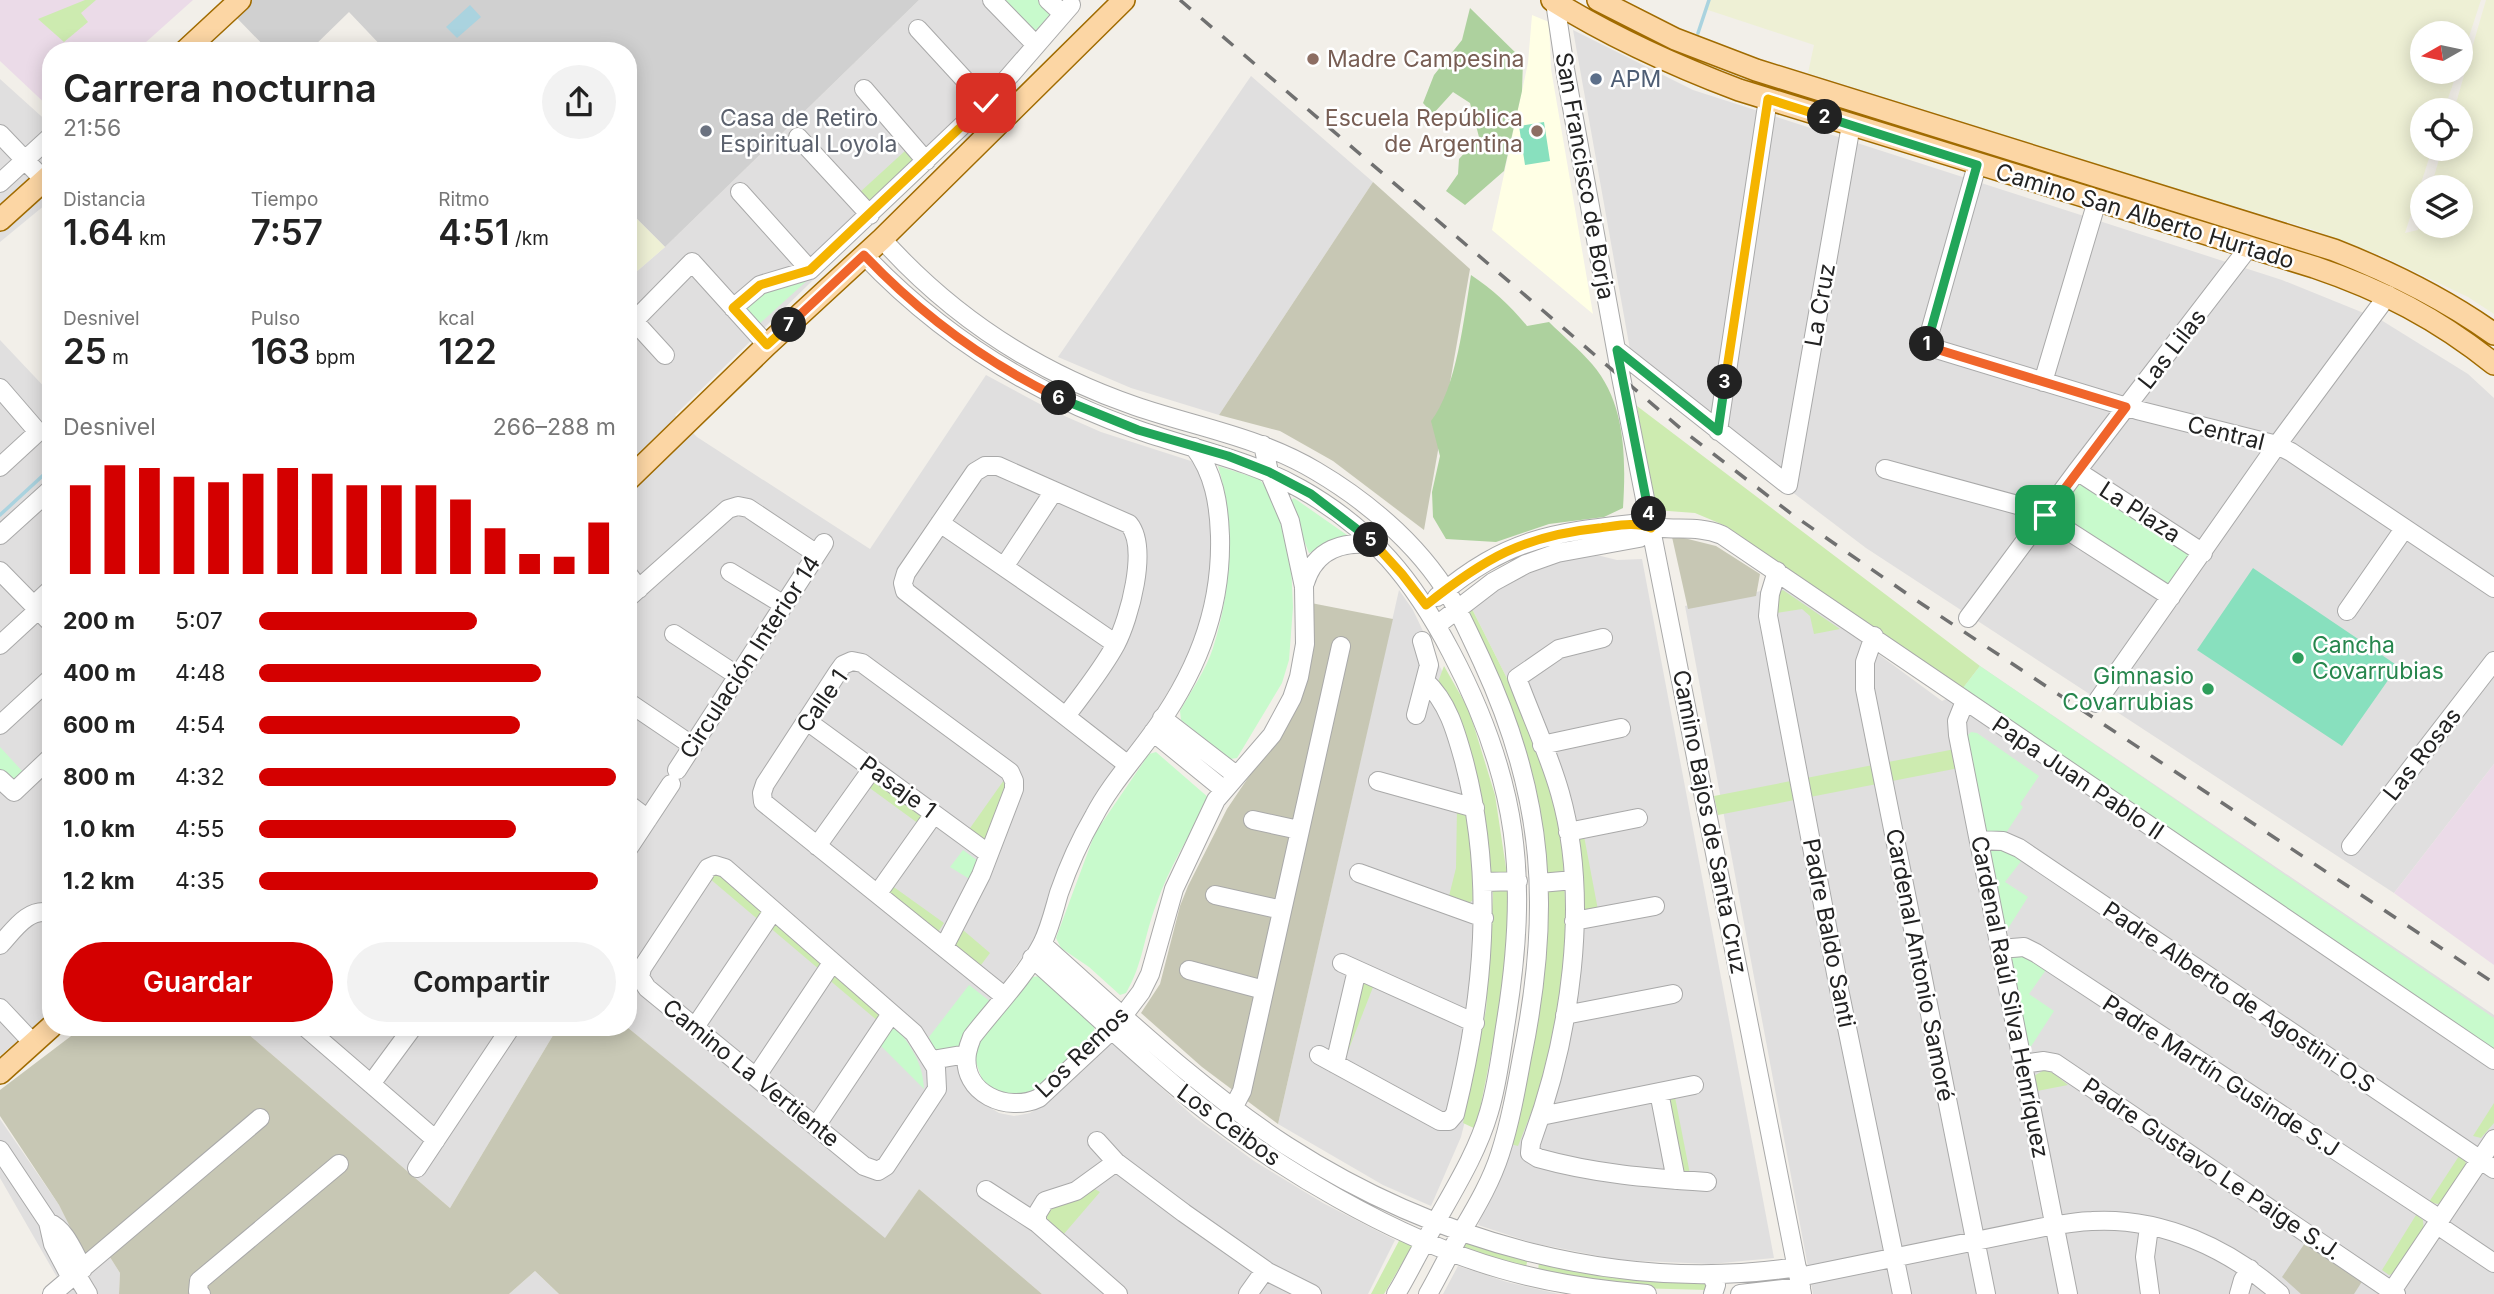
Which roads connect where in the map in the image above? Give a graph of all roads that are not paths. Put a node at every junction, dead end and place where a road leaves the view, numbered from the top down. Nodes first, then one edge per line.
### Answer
1 (240, 0) edge
2 (992, 0) edge
3 (1048, 0) edge
4 (1124, 0) edge
5 (1598, 0) edge
6 (1553, 1) edge
7 (918, 29) dead end
8 (195, 42) edge
9 (1036, 45) junction
10 (864, 89) dead end
11 (1768, 99) junction
12 (986, 103) junction
13 (1851, 125) junction
14 (0, 134) edge
15 (798, 136) dead end
16 (42, 144) edge
17 (25, 160) junction
18 (926, 161) junction
19 (1977, 165) junction
20 (42, 173) edge
21 (42, 182) edge
22 (0, 183) edge
23 (740, 192) dead end
24 (2097, 201) junction
25 (870, 215) junction
26 (0, 220) edge
27 (882, 239) junction
28 (2249, 247) junction
29 (864, 255) junction
30 (810, 270) junction
31 (2388, 295) junction
32 (733, 308) junction
33 (637, 318) edge
34 (637, 324) edge
35 (2494, 334) edge
36 (993, 337) junction
37 (767, 345) junction
38 (1617, 350) junction
39 (664, 355) dead end
40 (980, 355) junction
41 (2494, 364) edge
42 (1074, 382) junction
43 (2043, 382) junction
44 (0, 388) edge
45 (1066, 401) junction
46 (2126, 407) junction
47 (1718, 431) junction
48 (1263, 445) junction
49 (2277, 445) junction
50 (1194, 447) junction
51 (0, 467) edge
52 (1885, 469) dead end
53 (637, 471) edge
54 (2077, 471) junction
55 (1269, 472) junction
56 (1054, 491) junction
57 (42, 497) edge
58 (2045, 515) junction
59 (940, 523) junction
60 (1651, 528) junction
61 (2404, 529) junction
62 (0, 535) edge
63 (1376, 545) junction
64 (2203, 553) junction
65 (1004, 568) junction
66 (0, 570) edge
67 (1777, 571) junction
68 (730, 572) dead end
69 (1304, 587) junction
70 (2494, 588) edge
71 (637, 590) edge
72 (1445, 590) junction
73 (2171, 597) junction
74 (42, 600) edge
75 (784, 605) junction
76 (1426, 605) junction
77 (36, 607) junction
78 (1457, 608) junction
79 (2347, 611) dead end
80 (42, 613) edge
81 (1968, 618) dead end
82 (1437, 625) junction
83 (674, 634) dead end
84 (1874, 636) junction
85 (1603, 638) dead end
86 (1422, 640) dead end
87 (1116, 644) junction
88 (0, 645) edge
89 (1341, 646) dead end
90 (2494, 661) edge
91 (738, 676) junction
92 (1425, 681) junction
93 (42, 686) edge
94 (1495, 691) junction
95 (1475, 699) junction
96 (1965, 701) junction
97 (2096, 703) dead end
98 (637, 708) edge
99 (1416, 715) dead end
100 (1066, 716) junction
101 (807, 721) junction
102 (0, 725) edge
103 (1158, 725) junction
104 (1621, 728) dead end
105 (1542, 745) junction
106 (693, 746) junction
107 (1128, 765) junction
108 (42, 766) edge
109 (872, 769) junction
110 (1236, 775) junction
111 (0, 779) edge
112 (1378, 781) dead end
113 (1223, 789) junction
114 (1475, 808) junction
115 (637, 810) edge
116 (934, 814) junction
117 (1638, 818) dead end
118 (649, 819) junction
119 (1253, 820) dead end
120 (1299, 830) junction
121 (1568, 832) junction
122 (637, 836) edge
123 (1979, 840) junction
124 (817, 846) junction
125 (2351, 846) dead end
126 (989, 854) junction
127 (1359, 873) dead end
128 (1574, 880) junction
129 (1518, 881) junction
130 (1483, 882) junction
131 (1540, 883) junction
132 (878, 893) junction
133 (1215, 895) dead end
134 (1655, 905) dead end
135 (1282, 910) junction
136 (774, 911) junction
137 (42, 912) edge
138 (1484, 918) junction
139 (1574, 921) junction
140 (0, 945) edge
141 (944, 947) junction
142 (2000, 949) junction
143 (1037, 951) junction
144 (1515, 960) junction
145 (832, 962) junction
146 (1537, 963) junction
147 (1189, 971) dead end
148 (1264, 990) junction
149 (1673, 994) dead end
150 (1004, 996) junction
151 (0, 1008) edge
152 (891, 1014) junction
153 (1565, 1014) junction
154 (1118, 1023) junction
155 (1475, 1023) junction
156 (695, 1027) junction
157 (42, 1034) edge
158 (318, 1036) edge
159 (406, 1036) edge
160 (505, 1036) edge
161 (33, 1042) junction
162 (967, 1060) junction
163 (2494, 1060) edge
164 (934, 1064) junction
165 (2023, 1064) junction
166 (0, 1073) edge
167 (756, 1077) junction
168 (371, 1084) junction
169 (1694, 1084) dead end
170 (1659, 1092) junction
171 (1233, 1108) junction
172 (1541, 1116) junction
173 (260, 1118) dead end
174 (816, 1126) junction
175 (2494, 1139) edge
176 (436, 1140) junction
177 (1097, 1141) dead end
178 (0, 1150) edge
179 (1282, 1153) junction
180 (1116, 1163) junction
181 (339, 1164) dead end
182 (2487, 1164) edge
183 (417, 1168) dead end
184 (1676, 1180) junction
185 (1707, 1182) dead end
186 (986, 1190) dead end
187 (2438, 1222) junction
188 (1037, 1223) junction
189 (1436, 1223) junction
190 (2054, 1225) junction
191 (2149, 1227) junction
192 (1462, 1232) junction
193 (1425, 1241) junction
194 (1976, 1242) junction
195 (1452, 1252) junction
196 (1541, 1256) junction
197 (1895, 1259) junction
198 (2494, 1263) edge
199 (2250, 1269) junction
200 (1265, 1270) junction
201 (76, 1273) junction
202 (1711, 1275) junction
203 (1533, 1278) junction
204 (1800, 1281) edge
205 (1625, 1293) edge
206 (2392, 1293) edge
207 (52, 1294) edge
208 (88, 1294) edge
209 (201, 1294) edge
210 (1118, 1294) edge
211 (1248, 1294) edge
212 (1312, 1294) edge
213 (1396, 1294) edge
214 (1428, 1294) edge
215 (1647, 1294) edge
216 (1713, 1294) edge
217 (1740, 1294) edge
218 (1902, 1294) edge
219 (1986, 1294) edge
220 (2068, 1294) edge
221 (2150, 1294) edge
222 (2239, 1294) edge
223 (2280, 1294) edge

1 - 8 main road
2 - 9 street
3 - 9 street
4 - 27 main road
5 - 35 main road, Camino San Alberto Hurtado
6 - 11 main road, Camino San Alberto Hurtado
6 - 38 street, San Francisco de Borja
7 - 12 street
9 - 12 street
10 - 18 street
11 - 13 main road, Camino San Alberto Hurtado
11 - 47 street
12 - 18 street
13 - 19 main road, Camino San Alberto Hurtado
13 - 47 street, La Cruz
14 - 17 street
15 - 25 street
16 - 17 street
17 - 20 street
17 - 22 street
18 - 25 street
19 - 24 main road, Camino San Alberto Hurtado
19 - 43 street, Central
21 - 26 main road
23 - 30 street
24 - 28 main road, Camino San Alberto Hurtado
24 - 43 street
25 - 30 street
27 - 29 main road
27 - 36 street
28 - 31 main road, Camino San Alberto Hurtado
28 - 46 street, Las Lilas
29 - 37 main road
29 - 40 street
30 - 32 street
31 - 41 main road, Camino San Alberto Hurtado
31 - 49 street
32 - 33 street
32 - 37 street
34 - 39 street
36 - 40 street
36 - 42 street
37 - 53 main road
38 - 47 street
38 - 60 street, Camino Bajos de Santa Cruz
40 - 45 street
42 - 45 street
42 - 48 street
43 - 46 street, Central
44 - 51 street
45 - 50 street
46 - 49 street, Central
46 - 54 street, Las Lilas
48 - 55 street, Los Remos
48 - 72 street
49 - 61 street, Central
49 - 64 street
50 - 55 street
50 - 103 street
52 - 58 street
54 - 58 street, Las Lilas
54 - 64 street, La Plaza
55 - 63 street
55 - 69 street, Los Remos
56 - 59 street
56 - 65 street
56 - 87 street
57 - 62 street
58 - 73 street
58 - 81 street, Las Lilas
59 - 65 street
59 - 100 street
60 - 67 street, Papa Juan Pablo II
60 - 72 street, Papa Juan Pablo II
60 - 78 street
60 - 204 street, Camino Bajos de Santa Cruz
61 - 70 street, Central
61 - 79 street
63 - 69 street
63 - 76 street
64 - 73 street
65 - 87 street
66 - 77 street
67 - 84 street, Papa Juan Pablo II
67 - 197 street, Padre Baldo Santi
68 - 75 street
69 - 110 street, Los Remos
71 - 75 street, Circulación Interior 14
72 - 76 street, Papa Juan Pablo II
72 - 78 street
73 - 97 street
74 - 77 street
75 - 91 street, Circulación Interior 14
76 - 82 street
77 - 80 street
77 - 88 street
78 - 82 street
78 - 94 street
82 - 95 street
83 - 91 street
84 - 96 street, Papa Juan Pablo II
84 - 194 street, Cardenal Antonio Samoré
85 - 105 street
86 - 92 street
87 - 100 street
89 - 120 street
90 - 125 street, Las Rosas
91 - 106 street, Circulación Interior 14
92 - 99 street
92 - 114 street
93 - 102 street
94 - 95 street
94 - 131 street
95 - 129 street
96 - 123 street, Cardenal Raúl Silva Henríquez
96 - 163 street, Papa Juan Pablo II
98 - 106 street
100 - 107 street
101 - 109 street, Pasaje 1
101 - 124 street, Calle 1
101 - 126 street, Calle 1
103 - 107 street
103 - 110 street
103 - 113 street
104 - 105 street
105 - 121 street
106 - 118 street, Circulación Interior 14
107 - 143 street
108 - 111 street
109 - 116 street, Pasaje 1
109 - 124 street
110 - 113 street, Los Remos
112 - 114 street
113 - 154 street, Los Remos
114 - 130 street
115 - 118 street
116 - 126 street, Pasaje 1
116 - 132 street
117 - 121 street
118 - 122 street, Circulación Interior 14
119 - 120 street
120 - 135 street
121 - 128 street
123 - 142 street, Cardenal Raúl Silva Henríquez
123 - 182 street, Padre Alberto de Agostini O.S
124 - 132 street, Calle 1
126 - 141 street, Calle 1
127 - 138 street
128 - 131 street
128 - 139 street
129 - 130 street
129 - 144 street
130 - 138 street
131 - 146 street
132 - 141 street, Calle 1
133 - 135 street
134 - 139 street
135 - 148 street
136 - 145 street, Camino La Vertiente
136 - 156 street
136 - 156 street, Camino La Vertiente
137 - 140 street
138 - 155 street
139 - 153 street
141 - 150 street, Calle 1
142 - 165 street, Cardenal Raúl Silva Henríquez
142 - 187 street, Padre Martín Gusinde S.J
143 - 150 street
143 - 154 street, Los Ceibos
144 - 146 street
144 - 189 street
145 - 152 street, Camino La Vertiente
145 - 167 street
146 - 192 street
147 - 148 street
148 - 171 street
149 - 153 street
150 - 162 street
151 - 161 street
152 - 164 street, Camino La Vertiente
152 - 174 street
153 - 172 street
154 - 162 street, Los Remos
154 - 171 street, Los Ceibos
154 - 179 street, Los Ceibos
155 - 155 street
156 - 167 street, Camino La Vertiente
157 - 161 main road
158 - 168 street
159 - 168 street
160 - 176 street
161 - 166 main road
162 - 164 street
164 - 174 street, Camino La Vertiente
165 - 190 street, Cardenal Raúl Silva Henríquez
165 - 206 street, Padre Gustavo Le Paige S.J.
167 - 174 street, Camino La Vertiente
168 - 176 street
169 - 170 street
170 - 172 street
170 - 184 street
171 - 179 street, Los Ceibos
172 - 184 street
173 - 201 street
175 - 182 street
176 - 183 street
177 - 180 street
178 - 201 street
179 - 189 street, Los Ceibos
179 - 193 street, Los Ceibos
180 - 188 street
180 - 200 street
181 - 209 street
182 - 187 street
184 - 185 street
186 - 188 street
187 - 198 street, Padre Martín Gusinde S.J
187 - 206 street
188 - 210 street
189 - 192 street, Los Ceibos
189 - 193 street
190 - 191 street
190 - 194 street
190 - 220 street, Cardenal Raúl Silva Henríquez
191 - 199 street
191 - 221 street
192 - 195 street
192 - 196 street, Los Ceibos
193 - 195 street, Los Ceibos
193 - 213 street
194 - 197 street
194 - 219 street, Cardenal Antonio Samoré
195 - 203 street, Los Ceibos
195 - 214 street
196 - 202 street, Los Ceibos
196 - 203 street
197 - 204 street
197 - 218 street, Padre Baldo Santi
199 - 222 street
199 - 223 street
200 - 211 street
200 - 212 street
201 - 207 street
201 - 208 street
202 - 204 street, Los Ceibos
202 - 216 street
203 - 205 street, Los Ceibos
204 - 217 street
205 - 215 street, Los Ceibos

